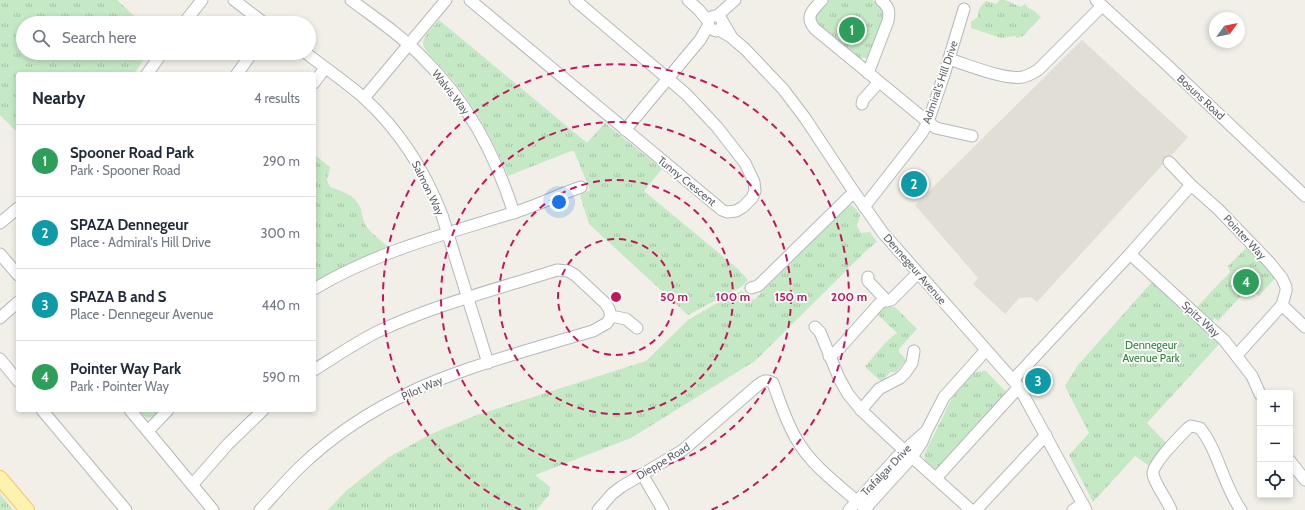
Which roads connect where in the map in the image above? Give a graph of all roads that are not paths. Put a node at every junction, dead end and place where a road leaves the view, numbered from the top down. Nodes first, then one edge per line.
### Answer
1 (202, 0) edge
2 (234, 0) edge
3 (351, 0) edge
4 (446, 0) edge
5 (470, 0) edge
6 (575, 0) edge
7 (688, 0) edge
8 (822, 0) edge
9 (881, 0) edge
10 (734, 1) edge
11 (1099, 3) edge
12 (964, 9) dead end
13 (189, 16) edge
14 (255, 16) edge
15 (715, 23) junction
16 (408, 45) junction
17 (949, 59) junction
18 (157, 60) edge
19 (247, 60) edge
20 (315, 60) edge
21 (326, 68) junction
22 (148, 72) edge
23 (238, 72) edge
24 (868, 73) junction
25 (668, 79) junction
26 (316, 80) edge
27 (879, 82) junction
28 (364, 98) junction
29 (862, 104) dead end
30 (928, 122) junction
31 (625, 130) junction
32 (972, 136) dead end
33 (1169, 162) dead end
34 (1191, 185) junction
35 (581, 187) dead end
36 (854, 192) junction
37 (1305, 196) edge
38 (864, 207) junction
39 (16, 210) edge
40 (514, 213) junction
41 (0, 223) edge
42 (448, 233) junction
43 (0, 254) edge
44 (1130, 254) junction
45 (16, 273) edge
46 (918, 273) junction
47 (868, 277) dead end
48 (316, 288) edge
49 (751, 288) dead end
50 (467, 298) junction
51 (887, 301) junction
52 (16, 304) edge
53 (1282, 305) junction
54 (611, 316) junction
55 (0, 318) edge
56 (815, 327) dead end
57 (1305, 327) edge
58 (637, 328) dead end
59 (986, 350) junction
60 (914, 351) dead end
61 (1237, 355) junction
62 (829, 356) junction
63 (0, 359) edge
64 (488, 363) junction
65 (316, 369) edge
66 (16, 379) edge
67 (1016, 383) junction
68 (1258, 390) edge
69 (861, 410) junction
70 (44, 412) edge
71 (132, 412) edge
72 (166, 412) edge
73 (261, 412) edge
74 (148, 431) junction
75 (1046, 435) junction
76 (908, 453) junction
77 (1293, 466) edge
78 (642, 474) junction
79 (0, 478) edge
80 (936, 478) junction
81 (1305, 480) edge
82 (192, 484) junction
83 (863, 507) edge
84 (1084, 507) edge
85 (27, 510) edge
86 (126, 510) edge
87 (214, 510) edge
88 (260, 510) edge
89 (598, 510) edge
90 (663, 510) edge
91 (849, 510) edge
92 (971, 510) edge
93 (976, 510) edge
94 (1073, 510) edge
95 (1171, 510) edge
96 (1241, 510) edge

1 - 13 street
2 - 14 street
3 - 16 street, Walvis Way
4 - 16 street
5 - 31 street, Tunny Crescent
6 - 25 street, Tunny Crescent
7 - 15 street, Dennegeur Avenue
8 - 24 street
9 - 24 street
10 - 15 street
11 - 17 street
11 - 37 street, Bosuns Road
12 - 17 street, Admiral's Hill Drive
15 - 25 street
15 - 36 street, Dennegeur Avenue
16 - 28 street
16 - 40 street, Walvis Way
17 - 30 street, Admiral's Hill Drive
18 - 22 street
19 - 23 street
20 - 21 street, Salmon Way
21 - 26 street
21 - 28 street, Salmon Way
24 - 27 street
25 - 31 street
25 - 31 street, Tunny Crescent
27 - 29 street
27 - 30 street
28 - 42 street, Salmon Way
30 - 32 street
30 - 38 street, Admiral's Hill Drive
33 - 34 street, Pointer Way
34 - 44 street
34 - 53 street, Pointer Way
35 - 40 street
36 - 38 street, Dennegeur Avenue
36 - 49 street
38 - 46 street, Dennegeur Avenue
39 - 41 street
40 - 42 street
42 - 48 street
42 - 50 street, Salmon Way
43 - 45 street
44 - 61 street, Spitz Way
44 - 67 street
46 - 51 street
46 - 59 street, Dennegeur Avenue
47 - 51 street
50 - 54 street
50 - 64 street, Salmon Way
50 - 65 street
51 - 62 street
52 - 55 street
53 - 57 street
53 - 61 street
54 - 58 street
54 - 64 street, Pilot Way
56 - 62 street
59 - 67 street, Dennegeur Avenue
59 - 76 street, Trafalgar Drive
60 - 69 street
61 - 68 street, Spitz Way
62 - 69 street
63 - 66 street
64 - 88 street, Pilot Way
67 - 75 street, Dennegeur Avenue
67 - 80 street
69 - 76 street
70 - 86 street
71 - 74 street
72 - 74 street
73 - 82 street
74 - 82 street
75 - 84 street, Dennegeur Avenue
75 - 93 street
76 - 80 street
76 - 83 street, Trafalgar Drive
77 - 81 street
78 - 83 street, Dieppe Road
78 - 89 street, Dieppe Road
78 - 90 street
79 - 85 main road
80 - 92 street
82 - 87 street
83 - 91 street, Trafalgar Drive
84 - 94 street
95 - 96 street

